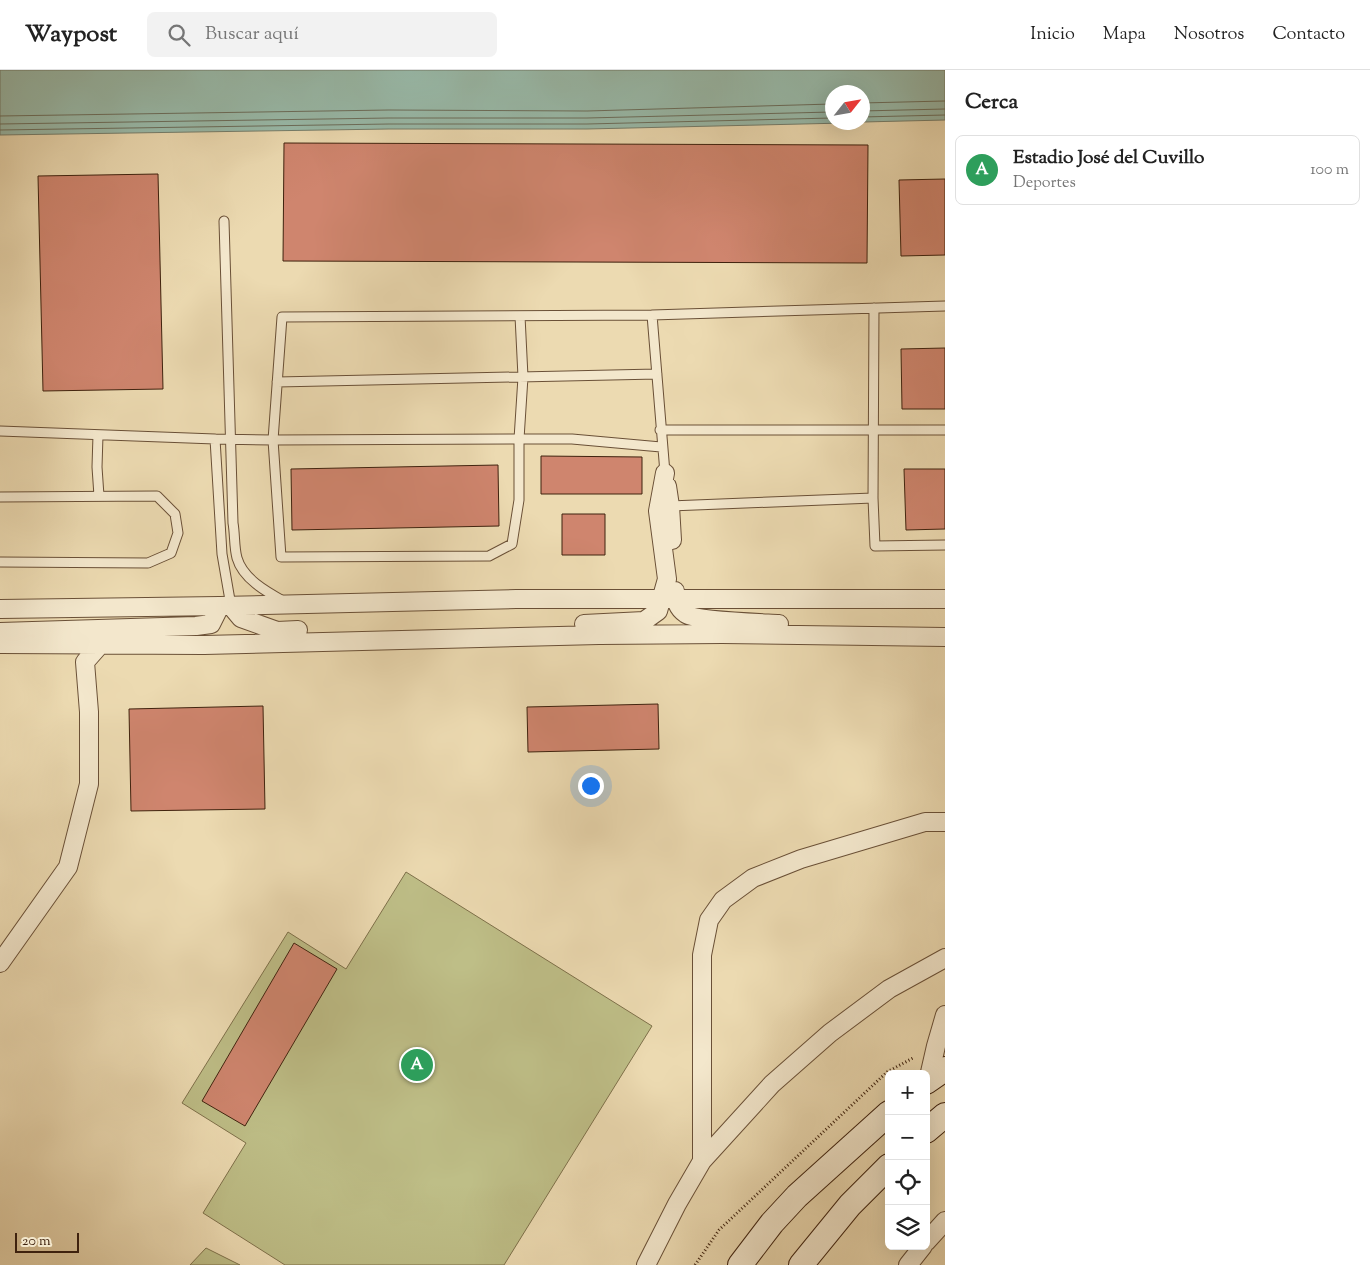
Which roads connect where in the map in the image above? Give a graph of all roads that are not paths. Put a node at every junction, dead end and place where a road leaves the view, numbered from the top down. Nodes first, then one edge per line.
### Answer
1 (224, 221) dead end
2 (945, 306) edge
3 (874, 308) junction
4 (652, 315) junction
5 (520, 316) junction
6 (656, 374) junction
7 (523, 377) junction
8 (278, 382) junction
9 (660, 430) junction
10 (874, 430) junction
11 (945, 430) edge
12 (0, 431) edge
13 (98, 435) junction
14 (215, 439) junction
15 (519, 439) junction
16 (231, 440) junction
17 (273, 440) junction
18 (661, 447) junction
19 (665, 474) junction
20 (99, 496) junction
21 (0, 497) edge
22 (873, 498) junction
23 (670, 506) junction
24 (945, 545) edge
25 (0, 562) edge
26 (669, 598) junction
27 (945, 599) edge
28 (287, 604) junction
29 (226, 606) junction
30 (0, 609) edge
31 (0, 632) edge
32 (945, 633) edge
33 (945, 637) edge
34 (0, 644) edge
35 (100, 645) junction
36 (945, 822) edge
37 (945, 958) edge
38 (0, 964) edge
39 (945, 1015) edge
40 (933, 1077) edge
41 (887, 1115) edge
42 (945, 1115) edge
43 (930, 1128) edge
44 (702, 1161) junction
45 (885, 1170) edge
46 (945, 1220) edge
47 (930, 1237) edge
48 (920, 1250) edge
49 (646, 1265) edge
50 (740, 1265) edge
51 (801, 1265) edge
52 (908, 1265) edge

1 - 16 lane
2 - 3 lane
3 - 4 lane
3 - 10 lane
4 - 5 lane
4 - 6 lane
5 - 7 lane
5 - 8 lane
6 - 7 lane
6 - 9 lane
7 - 8 lane
7 - 15 lane
8 - 17 lane
9 - 10 lane
9 - 18 lane
10 - 11 lane
10 - 22 lane
12 - 13 lane
13 - 14 lane
13 - 20 lane
14 - 16 lane
14 - 29 lane
15 - 17 lane
15 - 17 lane
15 - 18 lane
16 - 17 lane
16 - 28 lane
18 - 19 lane
19 - 23 street
19 - 26 street
20 - 21 lane
20 - 25 lane
22 - 23 lane
22 - 24 lane
23 - 26 street
26 - 27 street
26 - 28 street
26 - 29 street
26 - 32 street
28 - 29 street
29 - 30 street
29 - 31 street
33 - 35 street
34 - 35 street
35 - 38 street
36 - 44 street
37 - 44 street
39 - 40 street
41 - 50 main road
42 - 43 main road
44 - 49 street
45 - 51 main road
46 - 47 street
48 - 52 street

